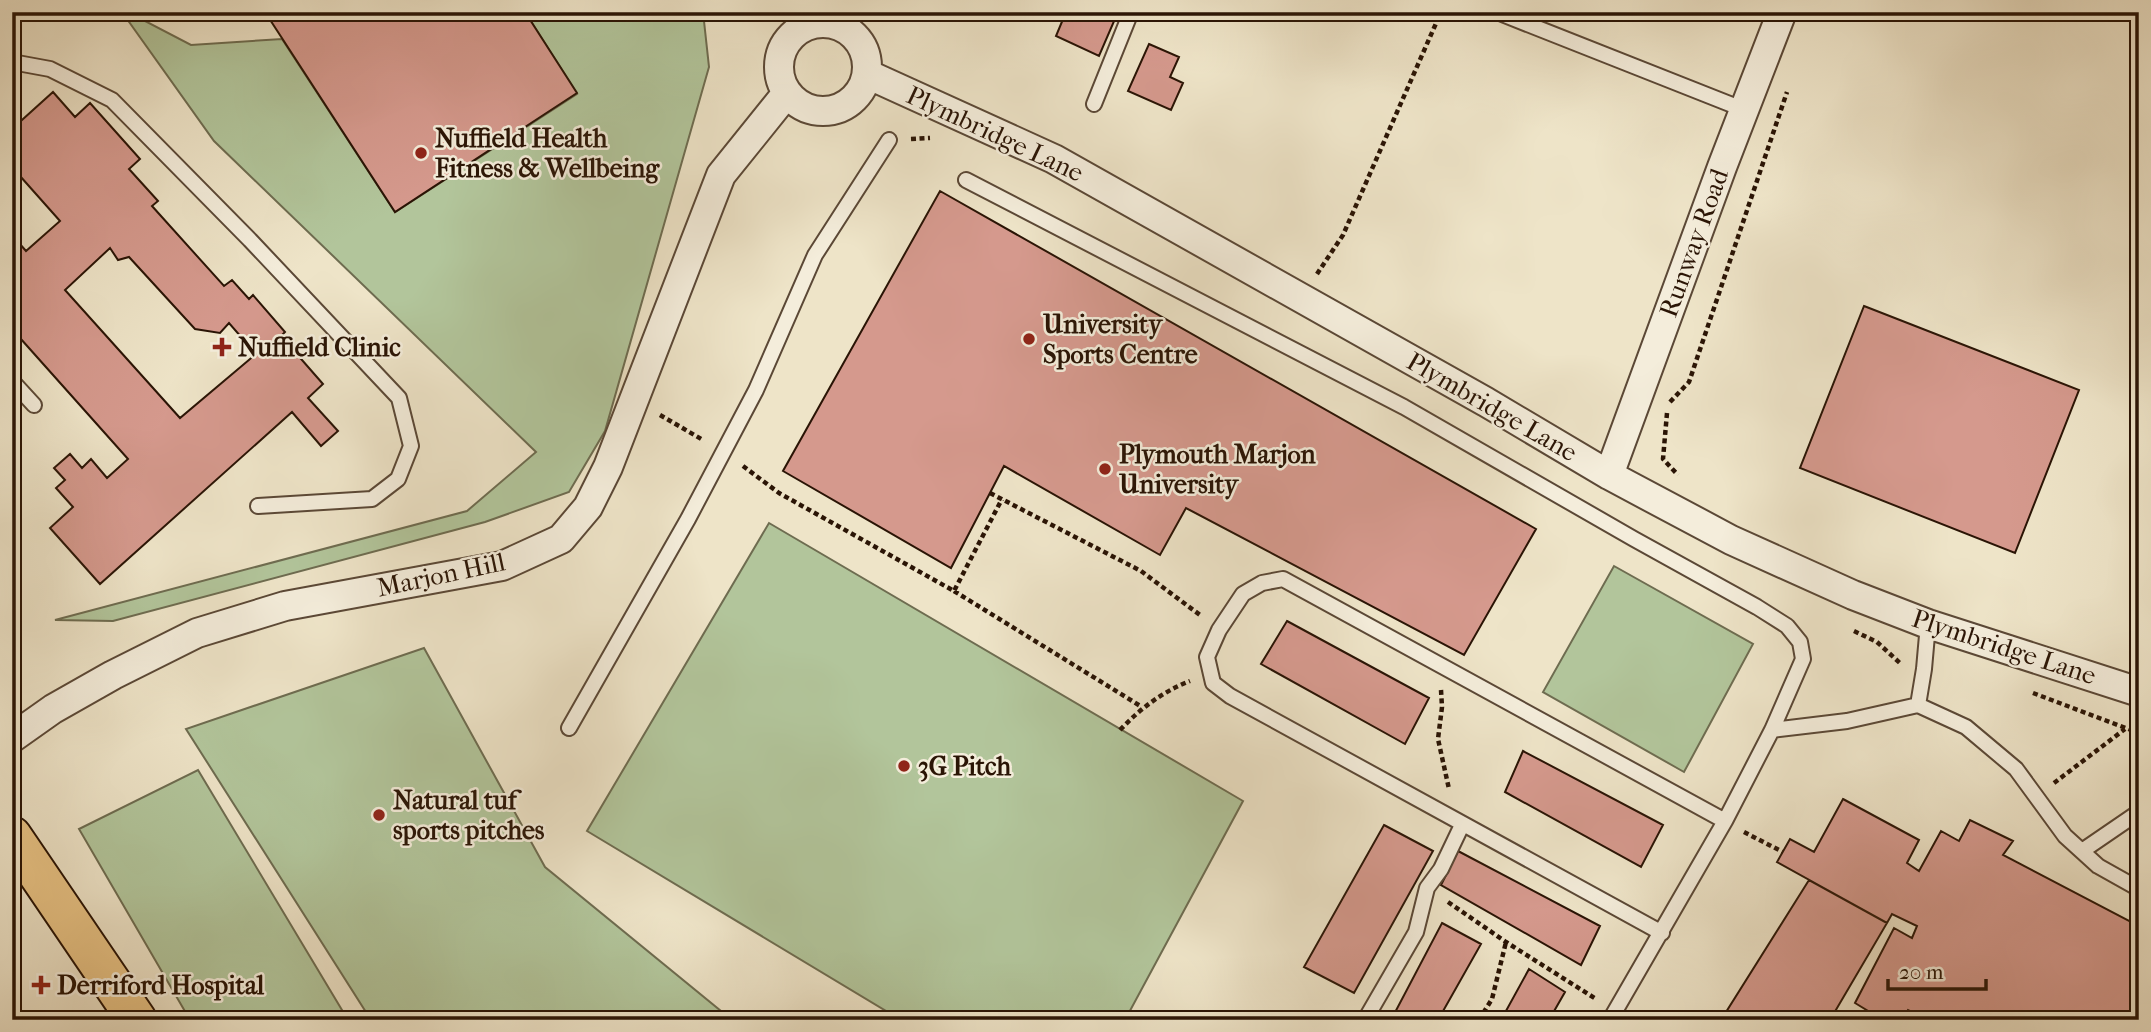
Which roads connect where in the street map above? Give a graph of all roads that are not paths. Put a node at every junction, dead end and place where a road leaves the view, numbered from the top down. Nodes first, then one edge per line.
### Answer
1 (1131, 12) edge
2 (1497, 12) edge
3 (1782, 12) edge
4 (788, 22) edge
5 (12, 62) edge
6 (867, 74) junction
7 (787, 93) junction
8 (1094, 104) dead end
9 (1745, 110) junction
10 (889, 140) dead end
11 (966, 180) dead end
12 (12, 381) edge
13 (34, 405) dead end
14 (1609, 475) junction
15 (258, 506) dead end
16 (1928, 624) junction
17 (2139, 692) edge
18 (1918, 705) junction
19 (569, 728) dead end
20 (1772, 730) junction
21 (12, 738) edge
22 (2139, 812) edge
23 (1725, 821) junction
24 (1459, 823) junction
25 (12, 836) edge
26 (2082, 851) junction
27 (2139, 889) edge
28 (1662, 933) junction
29 (1612, 1015) edge
30 (137, 1020) edge
31 (1365, 1020) edge

1 - 8 lane
2 - 9 lane
3 - 9 street, Runway Road
4 - 6 street
4 - 7 street
5 - 15 lane
6 - 7 street
6 - 14 street, Plymbridge Lane
7 - 21 street, Marjon Hill
9 - 14 street, Runway Road
10 - 19 lane
11 - 20 lane
12 - 13 lane
14 - 16 street, Plymbridge Lane
16 - 17 street, Plymbridge Lane
16 - 18 lane
18 - 20 lane
18 - 26 lane
20 - 23 lane
22 - 26 lane
23 - 24 lane
23 - 28 lane
24 - 28 lane
24 - 31 lane
25 - 30 main road
26 - 27 lane
28 - 29 lane

